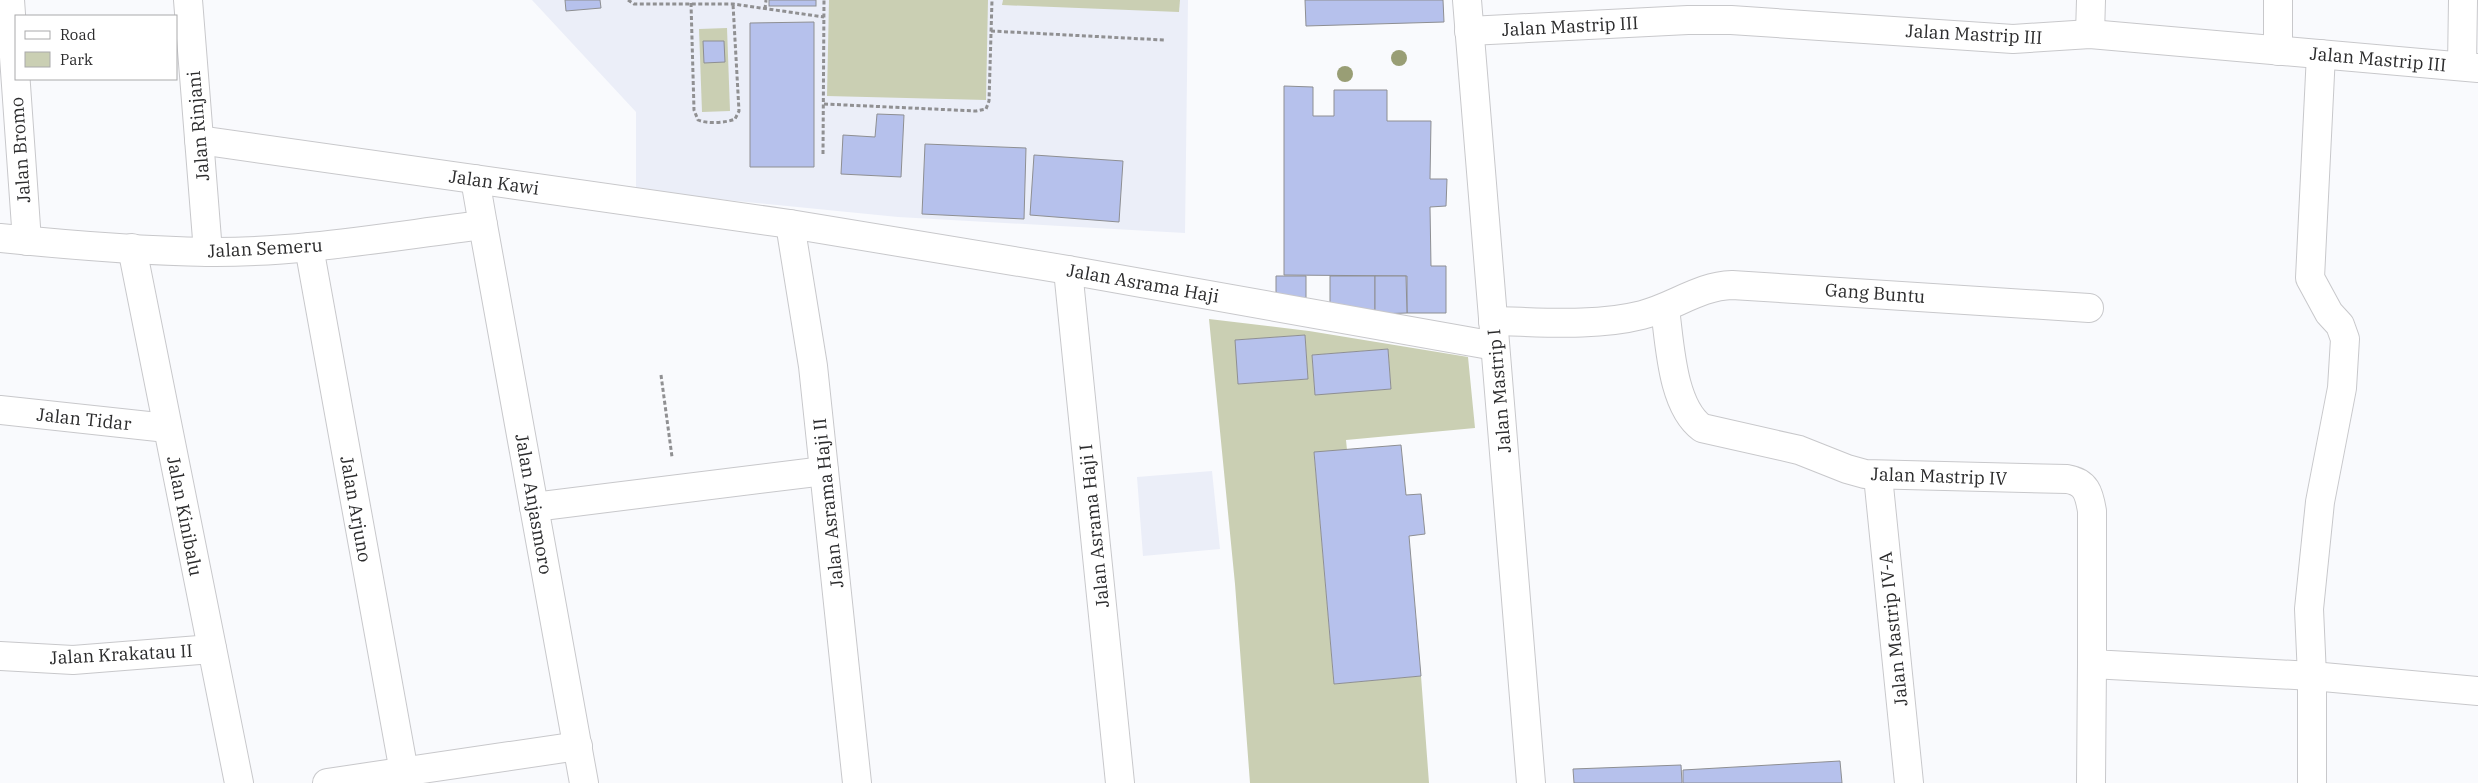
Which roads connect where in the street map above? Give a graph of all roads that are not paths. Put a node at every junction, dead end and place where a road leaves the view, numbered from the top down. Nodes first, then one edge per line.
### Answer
1 (10, 0) edge
2 (188, 0) edge
3 (1467, 0) edge
4 (2091, 0) edge
5 (2278, 0) edge
6 (2463, 0) edge
7 (1469, 31) junction
8 (2090, 34) junction
9 (2278, 51) junction
10 (2321, 54) junction
11 (2470, 67) edge
12 (15, 71) edge
13 (16, 80) edge
14 (199, 140) junction
15 (475, 179) junction
16 (790, 224) junction
17 (483, 225) junction
18 (0, 238) edge
19 (27, 241) junction
20 (309, 247) junction
21 (132, 248) junction
22 (208, 252) junction
23 (1068, 270) junction
24 (2089, 308) dead end
25 (1666, 309) junction
26 (1494, 334) junction
27 (0, 410) edge
28 (167, 428) junction
29 (824, 471) junction
30 (1878, 476) junction
31 (534, 507) junction
32 (212, 648) junction
33 (0, 656) edge
34 (2092, 664) junction
35 (2312, 676) junction
36 (2478, 691) edge
37 (578, 746) junction
38 (404, 772) junction
39 (238, 783) edge
40 (327, 783) edge
41 (584, 783) edge
42 (857, 783) edge
43 (1120, 783) edge
44 (1531, 783) edge
45 (1909, 783) edge
46 (2090, 783) edge
47 (2312, 783) edge

1 - 12 street, Jalan Bromo
2 - 14 street, Jalan Rinjani
3 - 7 street, Jalan Mastrip I
4 - 8 street
5 - 9 street
6 - 11 street
7 - 8 street, Jalan Mastrip III
7 - 26 street, Jalan Mastrip I
8 - 9 street, Jalan Mastrip III
9 - 10 street, Jalan Mastrip III
10 - 11 street, Jalan Mastrip III
10 - 35 street
13 - 19 street, Jalan Bromo
14 - 15 street, Jalan Kawi
14 - 22 street, Jalan Rinjani
15 - 16 street, Jalan Kawi
15 - 17 street
16 - 23 street, Jalan Asrama Haji
16 - 29 street, Jalan Asrama Haji II
17 - 20 street, Jalan Semeru
17 - 31 street, Jalan Anjasmoro
18 - 19 street, Jalan Semeru
19 - 21 street, Jalan Semeru
20 - 22 street, Jalan Semeru
20 - 38 street, Jalan Arjuno
21 - 22 street, Jalan Semeru
21 - 28 street, Jalan Kinibalu
23 - 26 street, Jalan Asrama Haji
23 - 43 street, Jalan Asrama Haji I
24 - 25 street, Gang Buntu
25 - 26 street
25 - 30 street, Jalan Mastrip IV
26 - 44 street, Jalan Mastrip I
27 - 28 street, Jalan Tidar
28 - 32 street, Jalan Kinibalu
29 - 31 street
29 - 42 street, Jalan Asrama Haji II
30 - 34 street, Jalan Mastrip IV
30 - 45 street, Jalan Mastrip IV-A
31 - 37 street, Jalan Anjasmoro
32 - 33 street, Jalan Krakatau II
32 - 39 street, Jalan Kinibalu
34 - 35 street
34 - 46 street
35 - 36 street
35 - 47 street
37 - 38 street
37 - 41 street, Jalan Anjasmoro
38 - 40 street

